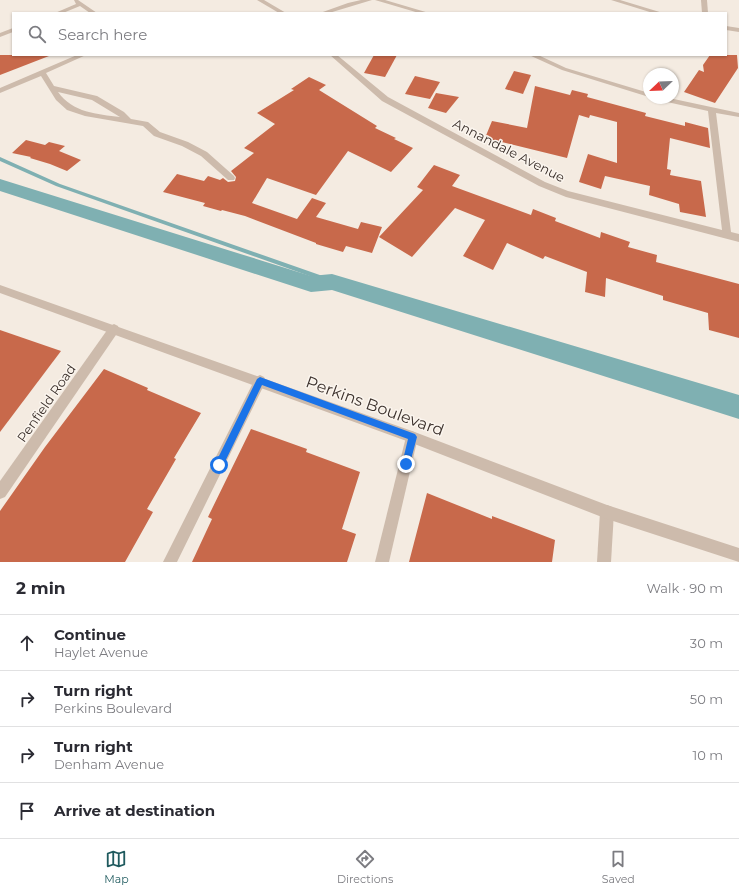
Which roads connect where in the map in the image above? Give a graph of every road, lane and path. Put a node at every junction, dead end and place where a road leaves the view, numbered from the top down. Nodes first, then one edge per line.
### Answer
1 (75, 0) edge
2 (261, 0) edge
3 (270, 0) edge
4 (369, 0) edge
5 (378, 0) edge
6 (614, 0) edge
7 (704, 0) edge
8 (82, 4) junction
9 (61, 12) edge
10 (93, 12) edge
11 (281, 12) edge
12 (326, 12) edge
13 (422, 12) edge
14 (656, 12) edge
15 (705, 12) edge
16 (727, 28) edge
17 (12, 30) edge
18 (739, 30) edge
19 (0, 35) edge
20 (81, 56) edge
21 (334, 56) edge
22 (534, 56) edge
23 (42, 72) junction
24 (52, 88) junction
25 (0, 90) edge
26 (643, 93) edge
27 (679, 103) edge
28 (712, 110) junction
29 (739, 115) edge
30 (130, 122) junction
31 (231, 178) dead end
32 (727, 235) junction
33 (739, 238) edge
34 (0, 289) edge
35 (114, 329) junction
36 (260, 381) junction
37 (412, 437) junction
38 (0, 492) edge
39 (607, 512) junction
40 (739, 556) edge
41 (170, 562) edge
42 (382, 562) edge
43 (604, 562) edge

1 - 8 street
2 - 3 street
2 - 11 street
4 - 12 street
5 - 13 street
6 - 14 street
7 - 15 street
8 - 9 street
8 - 10 street
16 - 18 street
17 - 19 street
20 - 23 street
21 - 32 street, Annandale Avenue
22 - 26 street
23 - 24 street
23 - 25 street
24 - 30 street
24 - 30 street
27 - 28 street
28 - 29 street
28 - 32 street
30 - 31 street
32 - 33 street, Annandale Avenue
34 - 35 street, Perkins Boulevard
35 - 36 street, Perkins Boulevard
35 - 38 street, Penfield Road
36 - 37 street, Perkins Boulevard
36 - 41 street
37 - 39 street, Perkins Boulevard
37 - 42 street
39 - 40 street, Perkins Boulevard
39 - 43 street

